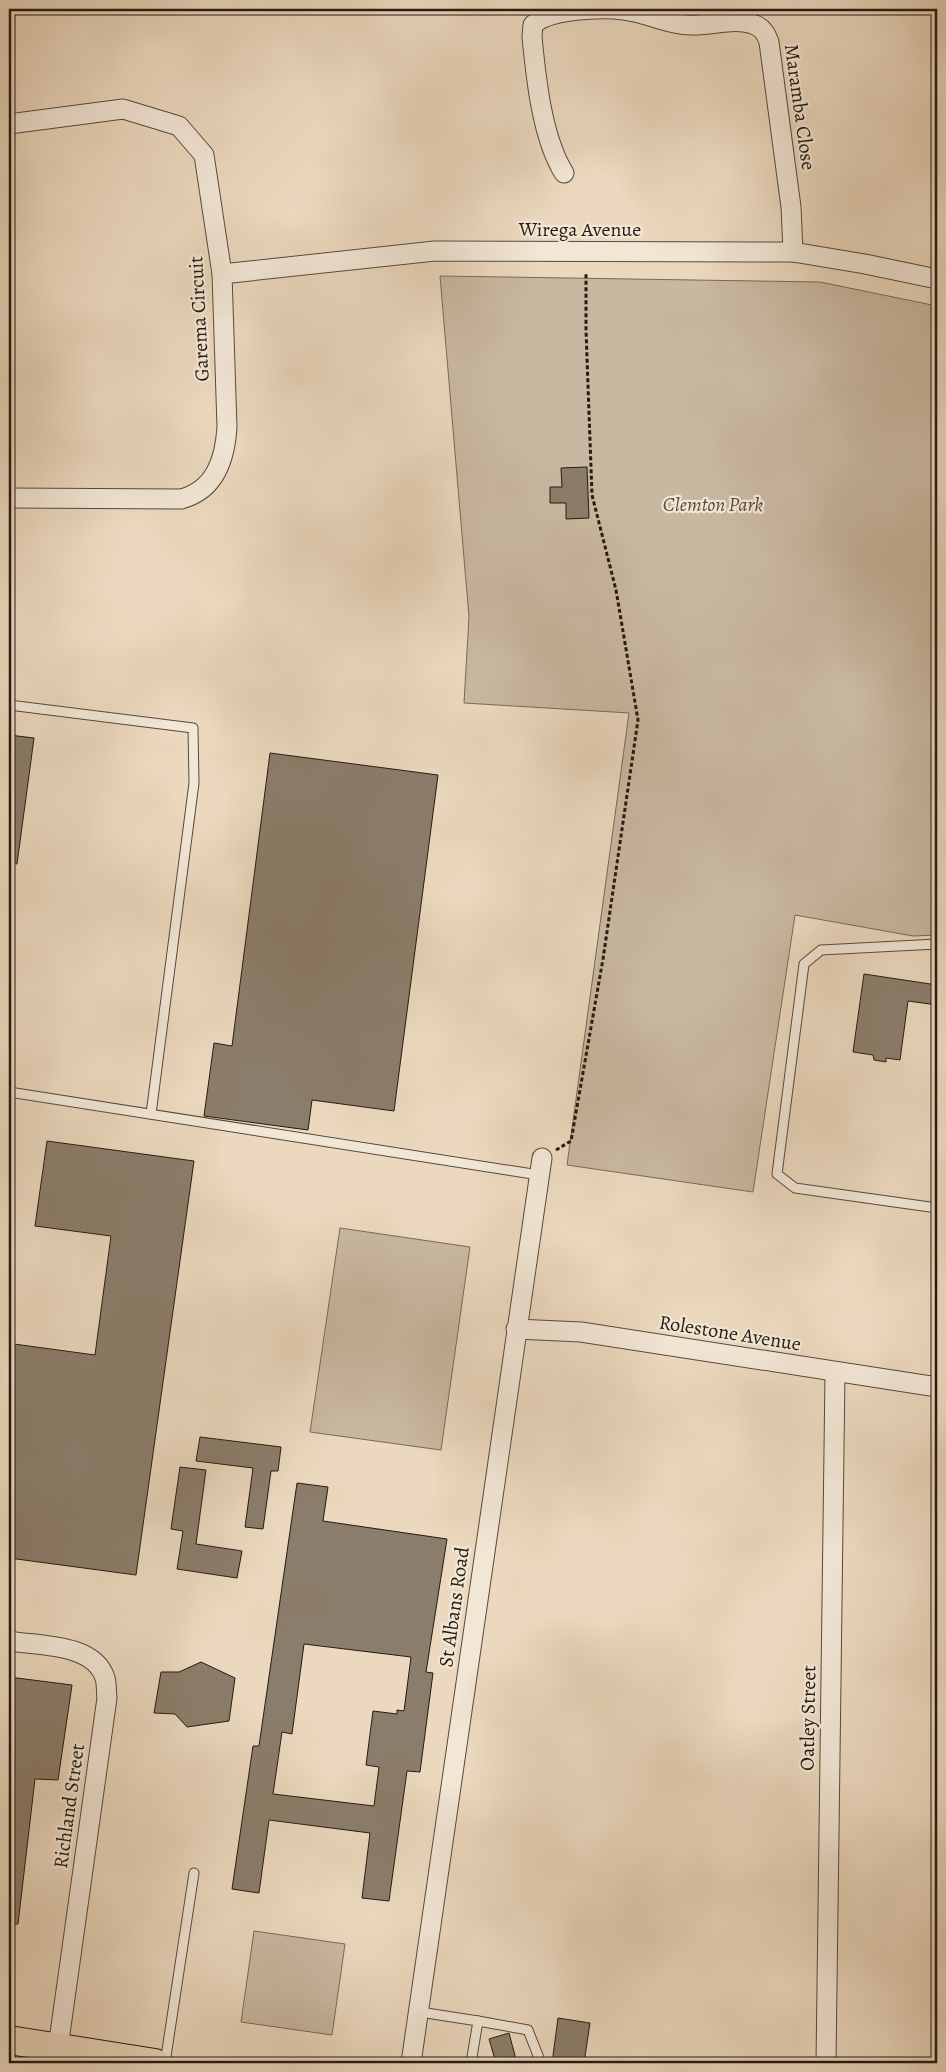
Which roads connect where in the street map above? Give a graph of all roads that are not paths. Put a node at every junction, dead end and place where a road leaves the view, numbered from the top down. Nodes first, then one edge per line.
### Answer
1 (9, 124) edge
2 (564, 172) dead end
3 (793, 252) junction
4 (222, 274) junction
5 (937, 279) edge
6 (9, 498) edge
7 (9, 704) edge
8 (937, 944) edge
9 (9, 1092) edge
10 (151, 1114) junction
11 (540, 1166) joint
12 (937, 1208) edge
13 (516, 1329) junction
14 (834, 1373) junction
15 (937, 1388) edge
16 (9, 1641) edge
17 (194, 1873) dead end
18 (420, 2012) junction
19 (478, 2021) junction
20 (9, 2040) edge
21 (67, 2054) edge
22 (155, 2063) edge
23 (165, 2063) edge
24 (411, 2063) edge
25 (471, 2063) edge
26 (541, 2063) edge
27 (826, 2063) edge

1 - 4 street, Garema Circuit
2 - 3 street, Maramba Close
3 - 4 street, Wirega Avenue
3 - 5 street, Wirega Avenue
4 - 6 street, Garema Circuit
7 - 10 lane
8 - 12 lane
9 - 10 lane
10 - 11 lane
11 - 13 street, St Albans Road
13 - 14 street, Rolestone Avenue
13 - 18 street, St Albans Road
14 - 15 street, Rolestone Avenue
14 - 27 street, Oatley Street
16 - 21 street, Richland Street
17 - 23 lane
18 - 19 lane
18 - 24 street, St Albans Road
19 - 25 lane
19 - 26 lane
20 - 21 main road
21 - 22 main road

